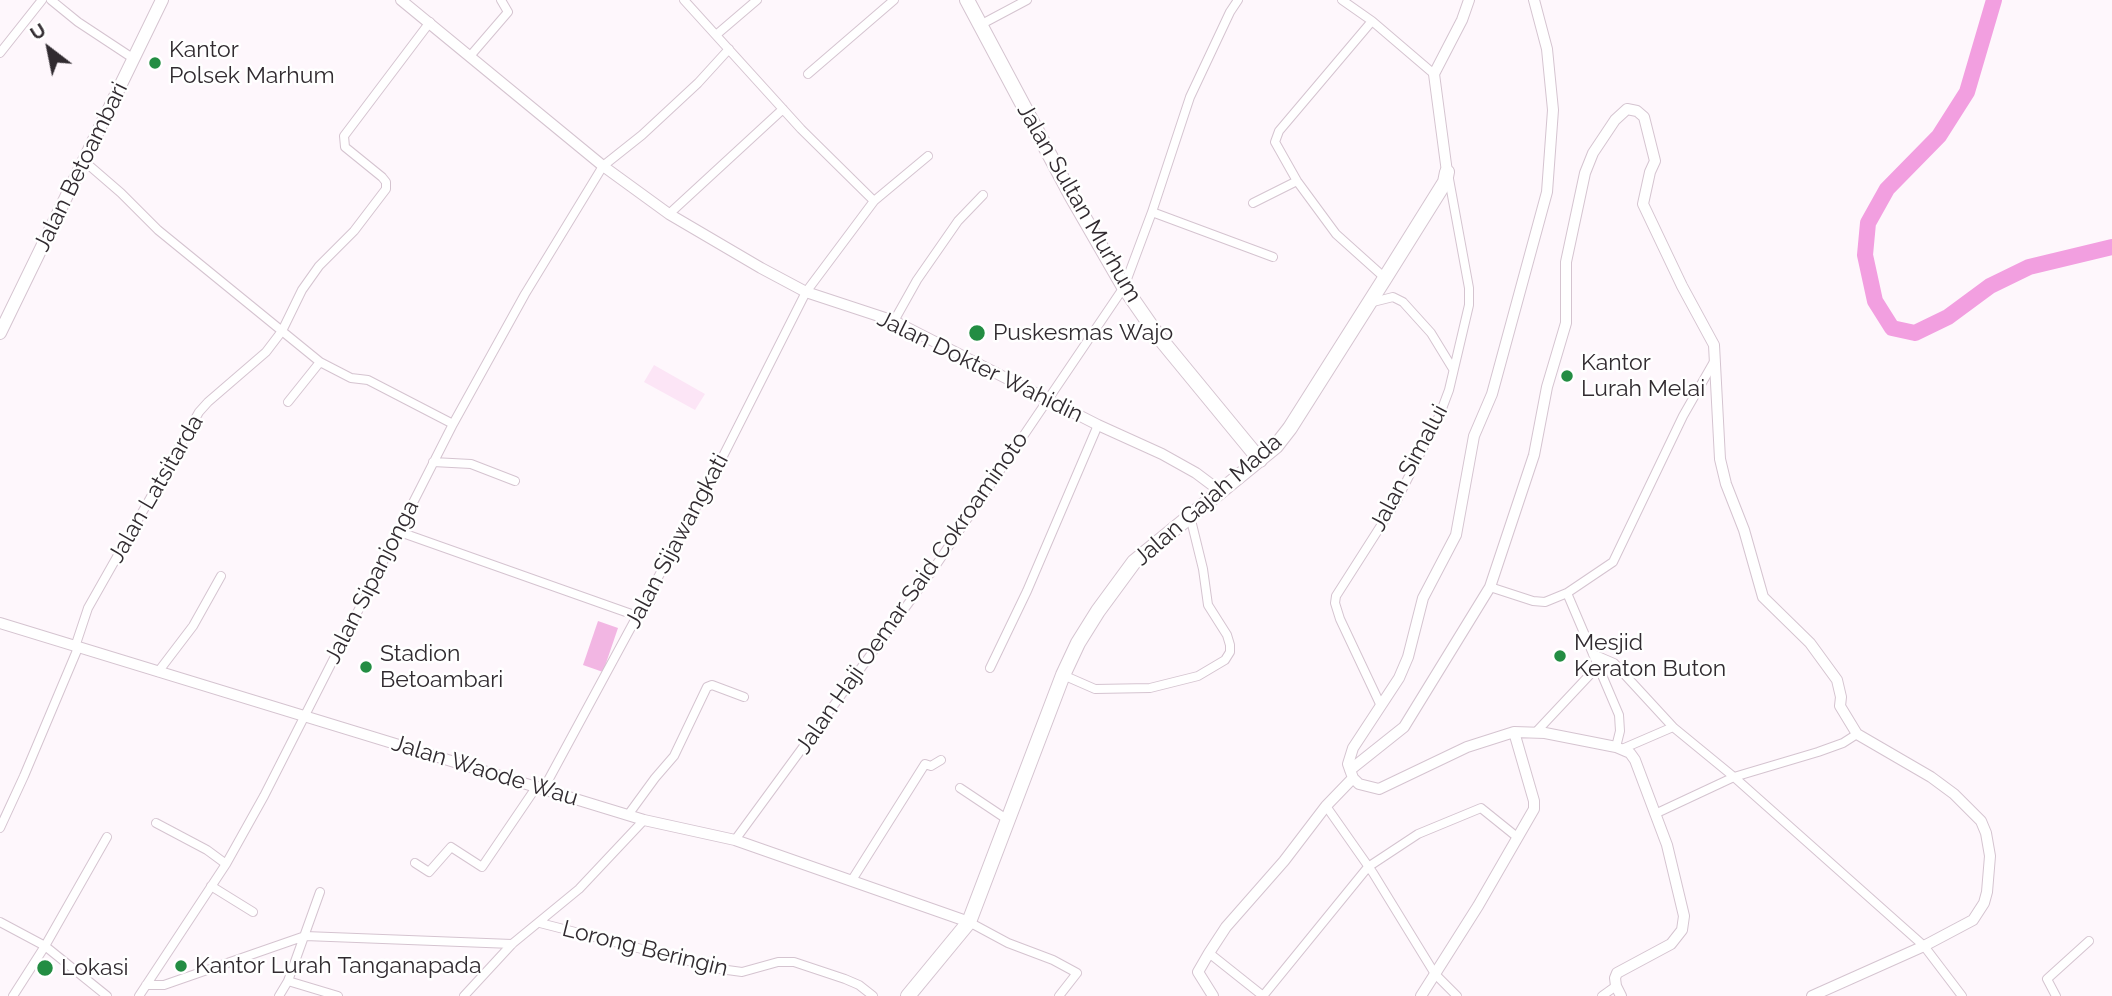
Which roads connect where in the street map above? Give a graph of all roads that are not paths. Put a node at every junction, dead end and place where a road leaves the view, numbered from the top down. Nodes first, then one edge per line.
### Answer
1 (42, 0) edge
2 (51, 0) edge
3 (154, 0) edge
4 (162, 0) edge
5 (501, 0) edge
6 (684, 0) edge
7 (757, 0) edge
8 (894, 0) edge
9 (967, 0) edge
10 (1027, 0) edge
11 (1238, 0) edge
12 (1342, 0) edge
13 (1469, 0) edge
14 (1534, 0) edge
15 (408, 2) edge
16 (1372, 21) junction
17 (430, 22) junction
18 (980, 25) junction
19 (716, 35) junction
20 (729, 49) junction
21 (0, 53) edge
22 (128, 55) junction
23 (471, 55) junction
24 (808, 74) dead end
25 (1434, 74) junction
26 (783, 109) junction
27 (928, 156) dead end
28 (84, 161) junction
29 (603, 166) junction
30 (1447, 172) junction
31 (1297, 181) junction
32 (983, 195) dead end
33 (874, 201) junction
34 (1253, 203) dead end
35 (1152, 212) junction
36 (669, 214) junction
37 (1273, 257) dead end
38 (26, 272) junction
39 (1385, 278) junction
40 (1124, 287) junction
41 (806, 292) junction
42 (1368, 304) junction
43 (0, 318) edge
44 (894, 321) junction
45 (282, 331) junction
46 (0, 333) edge
47 (1716, 358) junction
48 (320, 362) junction
49 (1453, 369) junction
50 (1049, 400) junction
51 (288, 402) dead end
52 (453, 424) junction
53 (1098, 425) junction
54 (1260, 460) junction
55 (433, 462) junction
56 (515, 481) dead end
57 (1220, 491) junction
58 (1190, 516) junction
59 (397, 531) junction
60 (221, 576) dead end
61 (1490, 587) junction
62 (1567, 593) junction
63 (636, 616) junction
64 (0, 624) edge
65 (76, 647) junction
66 (1593, 654) junction
67 (1598, 666) junction
68 (990, 668) dead end
69 (158, 672) junction
70 (1063, 675) junction
71 (744, 697) dead end
72 (1381, 706) junction
73 (305, 715) junction
74 (1673, 727) junction
75 (1514, 732) junction
76 (1535, 732) junction
77 (1857, 734) junction
78 (1619, 748) junction
79 (941, 760) dead end
80 (1352, 774) junction
81 (1734, 777) junction
82 (540, 787) junction
83 (960, 788) dead end
84 (1326, 806) junction
85 (1657, 813) junction
86 (628, 815) junction
87 (644, 820) junction
88 (1008, 820) junction
89 (156, 823) dead end
90 (0, 828) edge
91 (107, 837) dead end
92 (1517, 837) junction
93 (735, 840) junction
94 (415, 863) dead end
95 (226, 864) junction
96 (1368, 867) junction
97 (852, 880) junction
98 (211, 886) junction
99 (320, 892) dead end
100 (253, 912) dead end
101 (0, 922) edge
102 (969, 922) junction
103 (540, 923) junction
104 (305, 936) junction
105 (2089, 941) dead end
106 (512, 944) junction
107 (45, 946) junction
108 (1924, 946) junction
109 (1209, 953) junction
110 (1435, 974) junction
111 (288, 981) junction
112 (146, 985) junction
113 (1618, 991) edge
114 (870, 994) edge
115 (13, 996) edge
116 (107, 996) edge
117 (139, 996) edge
118 (279, 996) edge
119 (338, 996) edge
120 (464, 996) edge
121 (908, 996) edge
122 (1059, 996) edge
123 (1213, 996) edge
124 (1263, 996) edge
125 (1421, 996) edge
126 (1457, 996) edge
127 (1602, 996) edge
128 (1812, 996) edge
129 (1962, 996) edge
130 (2056, 996) edge

1 - 21 street
2 - 22 street
3 - 22 main road, Jalan Betoambari
4 - 28 main road, Jalan Betoambari
5 - 23 street
6 - 19 street
7 - 19 street
8 - 24 street
9 - 18 highway, Jalan Sultan Murhum
10 - 18 street
11 - 35 street, Jalan Haji Oemar Said Cokroaminoto
12 - 16 street
13 - 25 street
14 - 72 street
15 - 17 street, Jalan Dokter Wahidin
16 - 25 street
16 - 31 street
17 - 23 street, Jalan Dokter Wahidin
17 - 45 street, Jalan Latsitarda
18 - 40 highway, Jalan Sultan Murhum
19 - 20 street
20 - 26 street
20 - 29 street, Jalan Sipanjonga
22 - 38 main road, Jalan Betoambari
23 - 29 street, Jalan Dokter Wahidin
25 - 30 street
26 - 33 street
26 - 36 street
27 - 33 street, Jalan Sijawangkati
28 - 38 main road, Jalan Betoambari
28 - 45 street
29 - 36 street, Jalan Dokter Wahidin
29 - 52 street, Jalan Sipanjonga
30 - 39 highway, Jalan Gajah Mada
30 - 49 street, Jalan Simalui
31 - 34 street
31 - 39 street
32 - 44 street
33 - 41 street, Jalan Sijawangkati
35 - 37 street
35 - 40 street, Jalan Haji Oemar Said Cokroaminoto
36 - 41 street, Jalan Dokter Wahidin
38 - 43 main road, Jalan Betoambari
38 - 46 main road, Jalan Betoambari
39 - 42 highway, Jalan Gajah Mada
40 - 50 street, Jalan Haji Oemar Said Cokroaminoto
40 - 54 highway, Jalan Sultan Murhum
41 - 44 street, Jalan Dokter Wahidin
41 - 63 street, Jalan Sijawangkati
42 - 49 street
42 - 54 highway, Jalan Gajah Mada
44 - 50 street, Jalan Dokter Wahidin
45 - 48 street
45 - 65 street, Jalan Latsitarda
47 - 61 street
47 - 62 street
47 - 77 street
48 - 51 street
48 - 52 street
49 - 72 street, Jalan Simalui
50 - 53 street, Jalan Dokter Wahidin
50 - 93 street, Jalan Haji Oemar Said Cokroaminoto
52 - 55 street, Jalan Sipanjonga
53 - 57 street, Jalan Dokter Wahidin
53 - 68 street
54 - 57 highway, Jalan Gajah Mada
55 - 56 street
55 - 59 street, Jalan Sipanjonga
57 - 58 highway, Jalan Gajah Mada
58 - 70 highway, Jalan Gajah Mada
58 - 70 street
59 - 63 street
59 - 73 street, Jalan Sipanjonga
60 - 69 street
61 - 62 street
61 - 80 street
62 - 66 street
63 - 82 street, Jalan Sijawangkati
64 - 65 street, Jalan Waode Wau
65 - 69 street, Jalan Waode Wau
65 - 90 street, Jalan Latsitarda
66 - 67 street
66 - 74 street
67 - 76 street
67 - 78 street
69 - 73 street, Jalan Waode Wau
70 - 88 highway, Jalan Gajah Mada
71 - 86 street
72 - 80 street
73 - 82 street, Jalan Waode Wau
73 - 95 street, Jalan Sipanjonga
74 - 78 street
74 - 81 street
75 - 76 street
75 - 80 street
75 - 92 street
76 - 78 street
77 - 81 street
77 - 108 street
78 - 85 street
79 - 97 street
80 - 84 street
81 - 85 street
81 - 108 street
82 - 86 street, Jalan Waode Wau
82 - 94 street, Jalan Sijawangkati
83 - 88 street
84 - 96 street
84 - 109 street
85 - 113 street
86 - 87 street, Jalan Waode Wau
87 - 93 street, Jalan Waode Wau
87 - 103 street
88 - 102 highway, Jalan Gajah Mada
89 - 95 street
91 - 107 street
92 - 96 street
92 - 110 street
93 - 97 street, Jalan Waode Wau
95 - 98 street, Jalan Sipanjonga
96 - 110 street
96 - 124 street
97 - 102 street, Jalan Waode Wau
98 - 100 street
98 - 112 street, Jalan Sipanjonga
99 - 104 street
101 - 107 street
102 - 121 highway, Jalan Gajah Mada
102 - 122 street
103 - 106 street
103 - 114 street, Lorong Beringin
104 - 106 street
104 - 111 street
104 - 112 street
105 - 130 street
106 - 120 street
107 - 115 street
107 - 116 street
108 - 128 street
108 - 129 street
109 - 123 street
109 - 124 street
110 - 125 street
110 - 126 street
111 - 118 street
111 - 119 street
112 - 117 street, Jalan Sipanjonga
113 - 127 street

